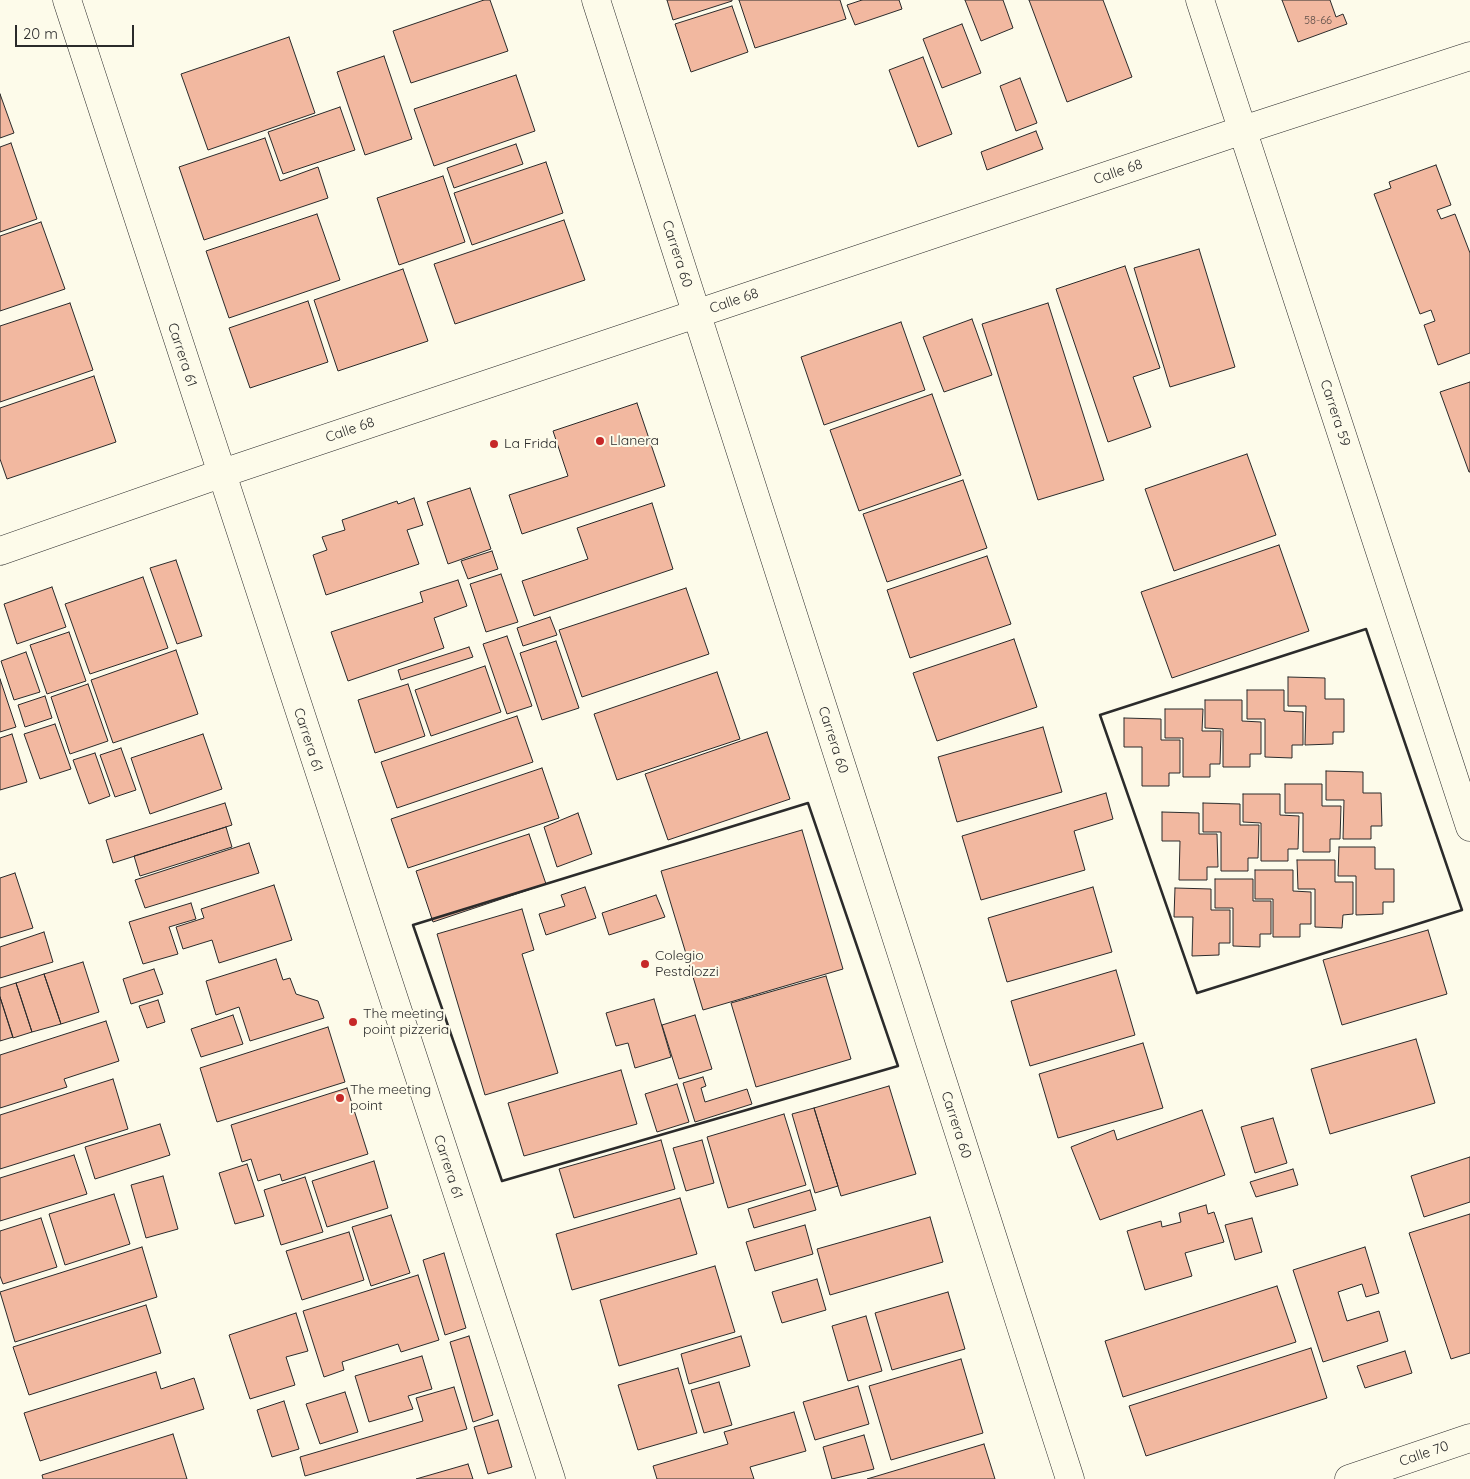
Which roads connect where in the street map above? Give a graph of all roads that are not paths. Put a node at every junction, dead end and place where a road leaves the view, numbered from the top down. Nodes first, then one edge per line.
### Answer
1 (67, 0) edge
2 (596, 0) edge
3 (1200, 0) edge
4 (1470, 56) edge
5 (1243, 130) junction
6 (696, 314) junction
7 (220, 474) junction
8 (0, 551) edge
9 (1470, 827) edge
10 (1470, 1438) edge
11 (551, 1479) edge
12 (1070, 1479) edge
13 (1349, 1479) edge

1 - 7 street, Carrera 61
2 - 6 street, Carrera 60
3 - 5 street, Carrera 59
4 - 5 street, Calle 68
5 - 6 street, Calle 68
5 - 9 street, Carrera 59
6 - 7 street, Calle 68
6 - 12 street, Carrera 60
7 - 8 street, Calle 68
7 - 11 street, Carrera 61
10 - 13 street, Calle 70

